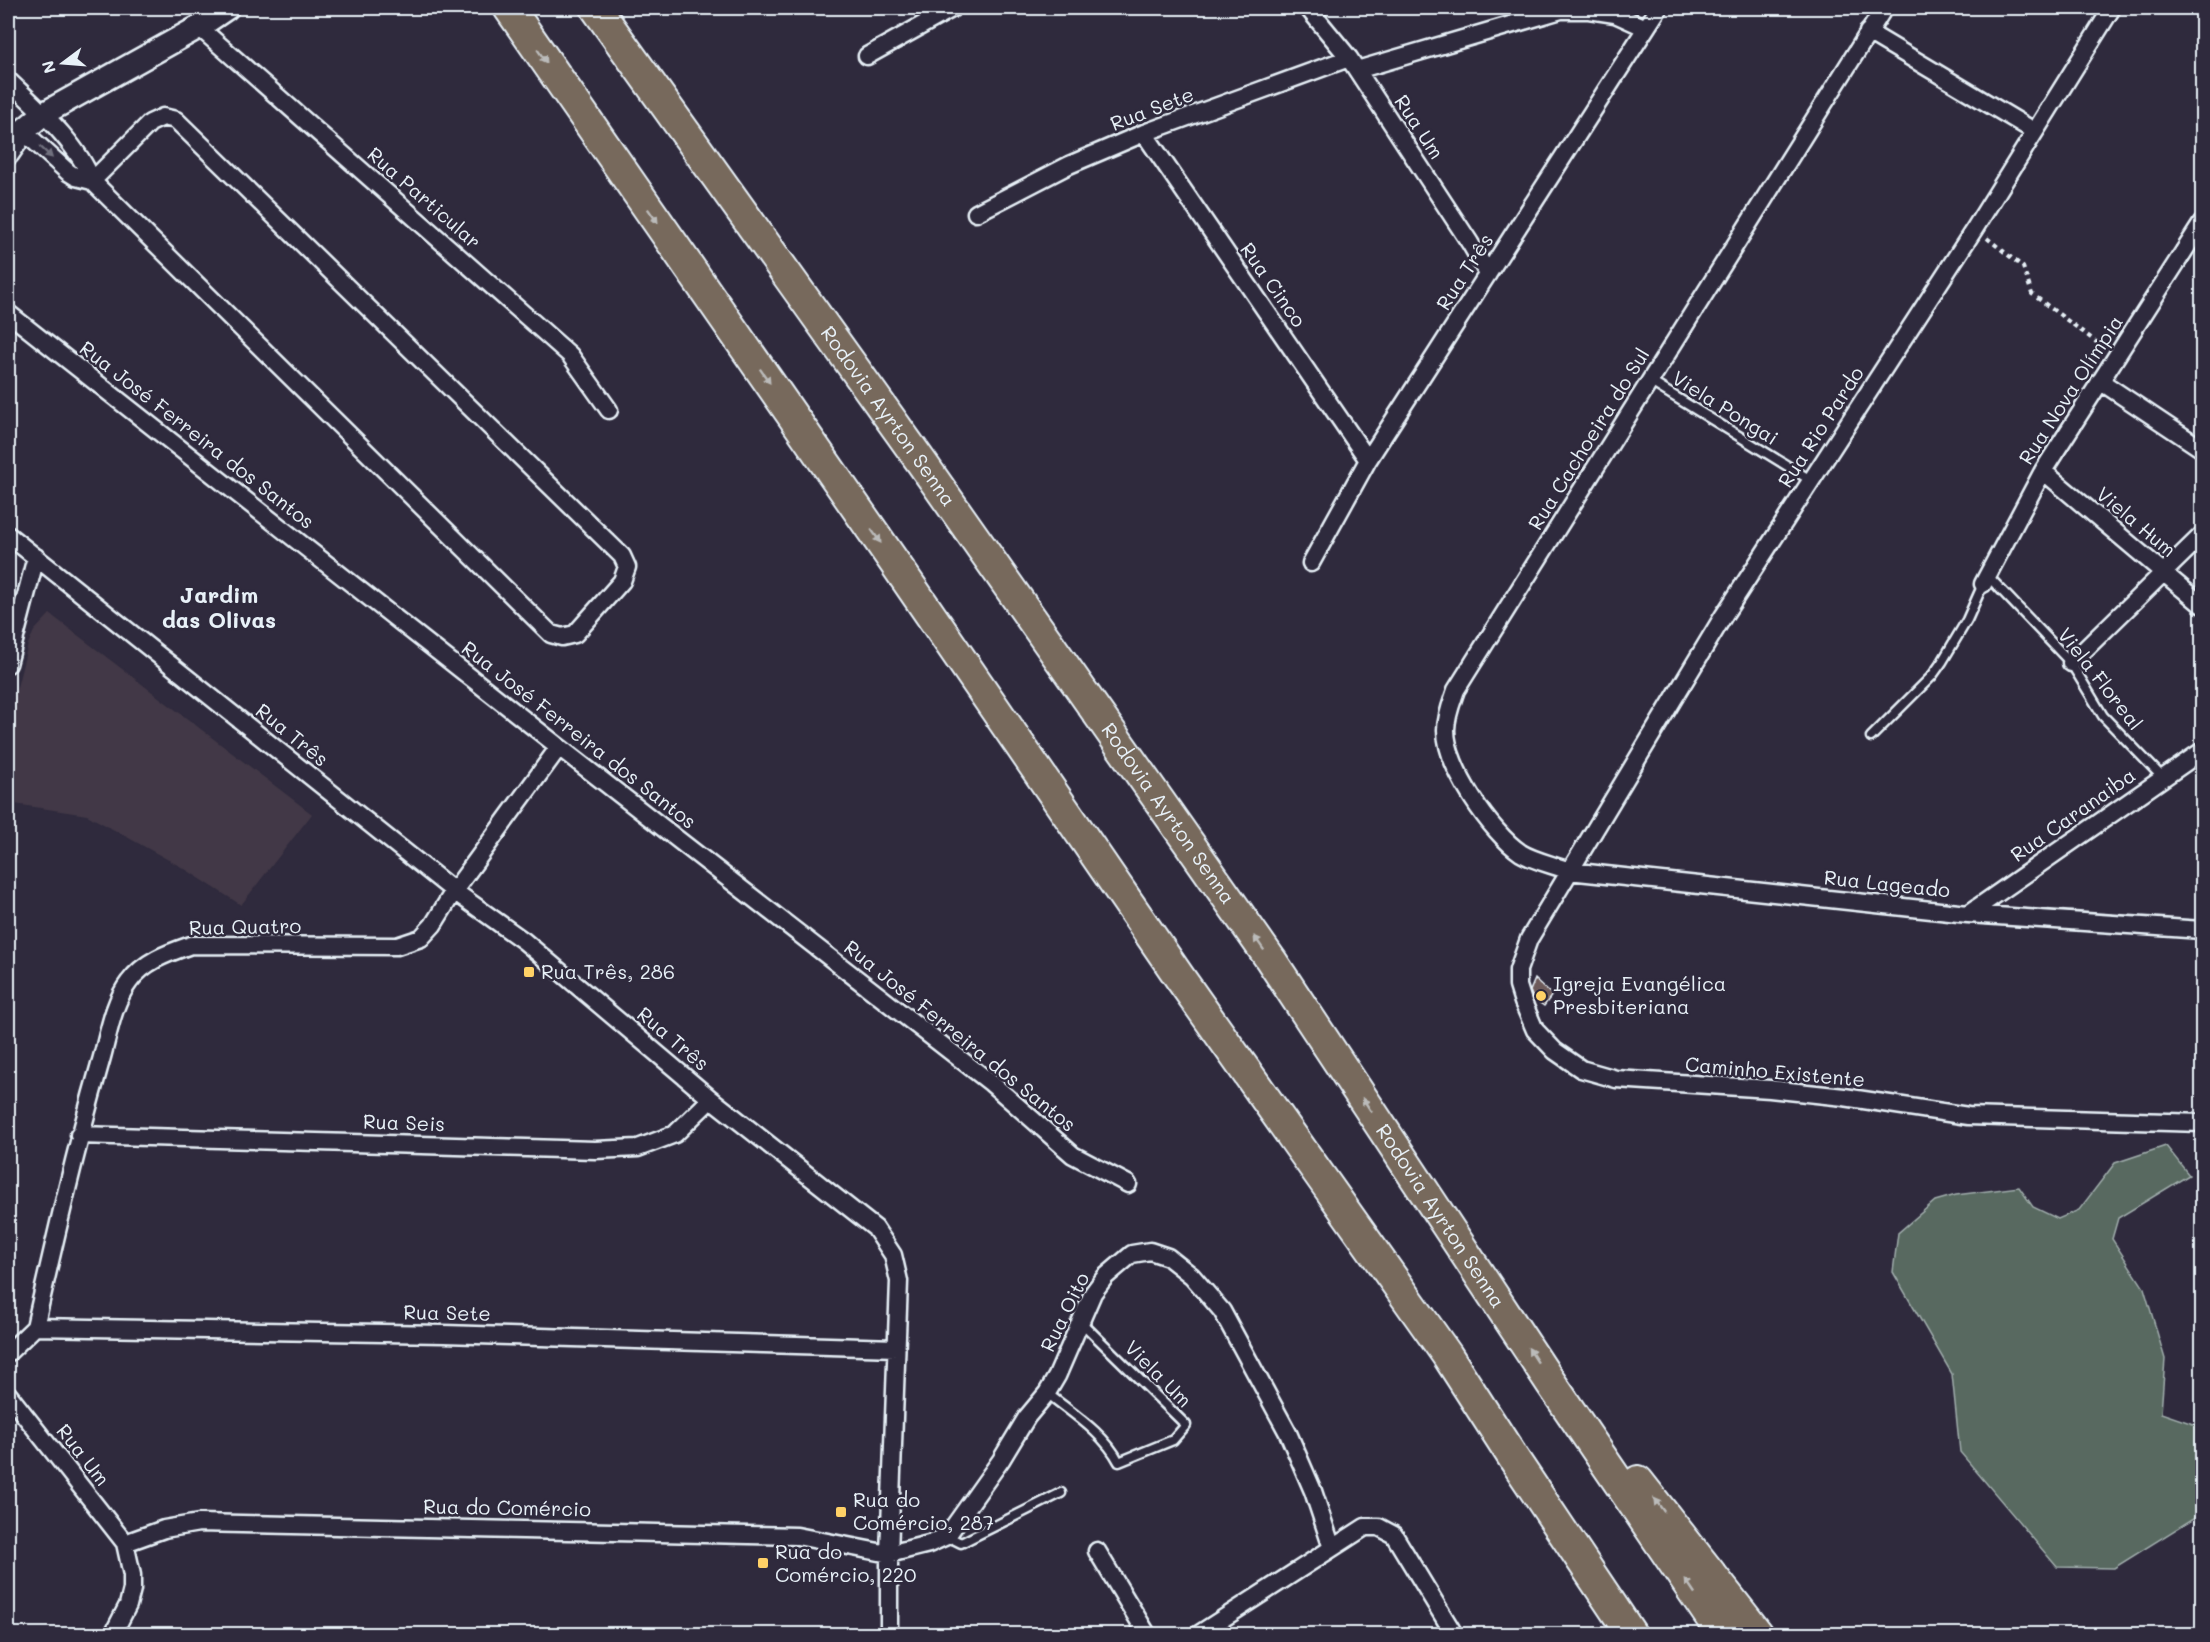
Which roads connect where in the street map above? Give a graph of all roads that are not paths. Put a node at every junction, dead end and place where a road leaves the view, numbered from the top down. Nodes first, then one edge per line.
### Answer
1 (227, 8) edge
2 (509, 8) edge
3 (596, 8) edge
4 (952, 8) edge
5 (1308, 8) edge
6 (1659, 8) edge
7 (1884, 8) edge
8 (2112, 8) edge
9 (199, 27) junction
10 (1646, 28) junction
11 (1868, 32) junction
12 (867, 56) dead end
13 (1353, 64) junction
14 (8, 80) edge
15 (43, 114) junction
16 (23, 131) junction
17 (2034, 131) junction
18 (1144, 133) junction
19 (8, 153) edge
20 (92, 181) junction
21 (976, 213) dead end
22 (2202, 224) edge
23 (1488, 274) junction
24 (8, 312) edge
25 (2100, 381) junction
26 (1651, 382) junction
27 (609, 410) dead end
28 (2202, 449) edge
29 (1368, 460) junction
30 (2043, 471) junction
31 (1812, 481) junction
32 (8, 535) edge
33 (2202, 535) edge
34 (36, 557) junction
35 (1311, 563) dead end
36 (2164, 572) junction
37 (1985, 580) junction
38 (2202, 605) edge
39 (2071, 663) junction
40 (8, 664) edge
41 (1871, 738) dead end
42 (559, 747) junction
43 (2202, 751) edge
44 (2163, 778) junction
45 (1569, 871) junction
46 (454, 891) junction
47 (1968, 914) junction
48 (2202, 930) edge
49 (711, 1099) junction
50 (2201, 1126) edge
51 (79, 1135) junction
52 (1128, 1184) dead end
53 (1081, 1322) junction
54 (34, 1327) junction
55 (896, 1348) junction
56 (8, 1353) edge
57 (1551, 1383) junction
58 (1047, 1393) junction
59 (8, 1394) edge
60 (1061, 1493) dead end
61 (947, 1536) junction
62 (124, 1543) junction
63 (1332, 1548) junction
64 (1097, 1551) dead end
65 (889, 1554) junction
66 (113, 1635) edge
67 (889, 1635) edge
68 (1147, 1635) edge
69 (1199, 1635) edge
70 (1454, 1635) edge
71 (1631, 1635) edge
72 (1722, 1635) edge
73 (1758, 1635) edge

1 - 9 street
2 -> 71 highway
57 -> 3 highway, Rodovia Ayrton Senna
4 - 12 street
5 - 13 street, Rua Um
6 - 10 street, Rua Três
7 - 11 street, Rua Cachoeira do Sul
8 - 17 street, Rua Rio Pardo
9 - 15 street
9 - 27 street, Rua Particular
10 - 13 street
10 - 23 street, Rua Três
11 - 17 street
11 - 26 street, Rua Cachoeira do Sul
13 - 18 street, Rua Sete
13 - 23 street, Rua Um
14 - 15 street
15 - 16 street
15 - 20 street
16 - 19 street
16 -> 20 street
17 - 31 street, Rua Rio Pardo
18 - 21 street, Rua Sete
18 - 29 street, Rua Cinco
20 - 20 street
22 - 25 street, Rua Nova Olímpia
23 - 29 street, Rua Três
24 - 42 street, Rua José Ferreira dos Santos
25 - 28 street
25 - 30 street, Rua Nova Olímpia
26 - 31 lane, Viela Pongai
26 - 45 street, Rua Cachoeira do Sul
29 - 35 street, Rua Três
30 - 36 street, Viela Hum
30 - 37 street, Rua Nova Olímpia
31 - 45 street, Rua Rio Pardo
32 - 34 street, Rua Três
33 - 36 street
34 - 40 street
34 - 46 street, Rua Três
36 - 38 street, Viela Hum
36 - 39 street
37 - 39 lane, Viela Floreal
37 - 41 lane
39 - 44 lane, Viela Floreal
42 - 46 street, Rua Quatro
42 - 52 street, Rua José Ferreira dos Santos
43 - 44 street, Rua Caranaiba
44 - 47 street, Rua Caranaiba
45 - 47 street, Rua Lageado
45 - 50 street, Caminho Existente
46 - 49 street, Rua Três
46 - 51 street, Rua Quatro
47 - 48 street, Rua Lageado
49 - 51 street, Rua Seis
49 - 55 street, Rua Três
51 - 54 street, Rua Quatro
53 - 58 street, Rua Oito
53 - 58 lane, Viela Um
53 - 63 street, Rua Oito
54 - 55 street, Rua Sete
54 - 56 street
55 - 65 street, Rua Três
72 -> 57 highway, Rodovia Ayrton Senna
73 -> 57 highway
58 - 61 street, Rua Oito
59 - 62 street, Rua Um
60 - 61 lane
61 - 65 street
62 - 65 street, Rua do Comércio
62 - 66 street
63 - 69 street
63 - 70 street
64 - 68 street
65 - 67 street, Rua Três

